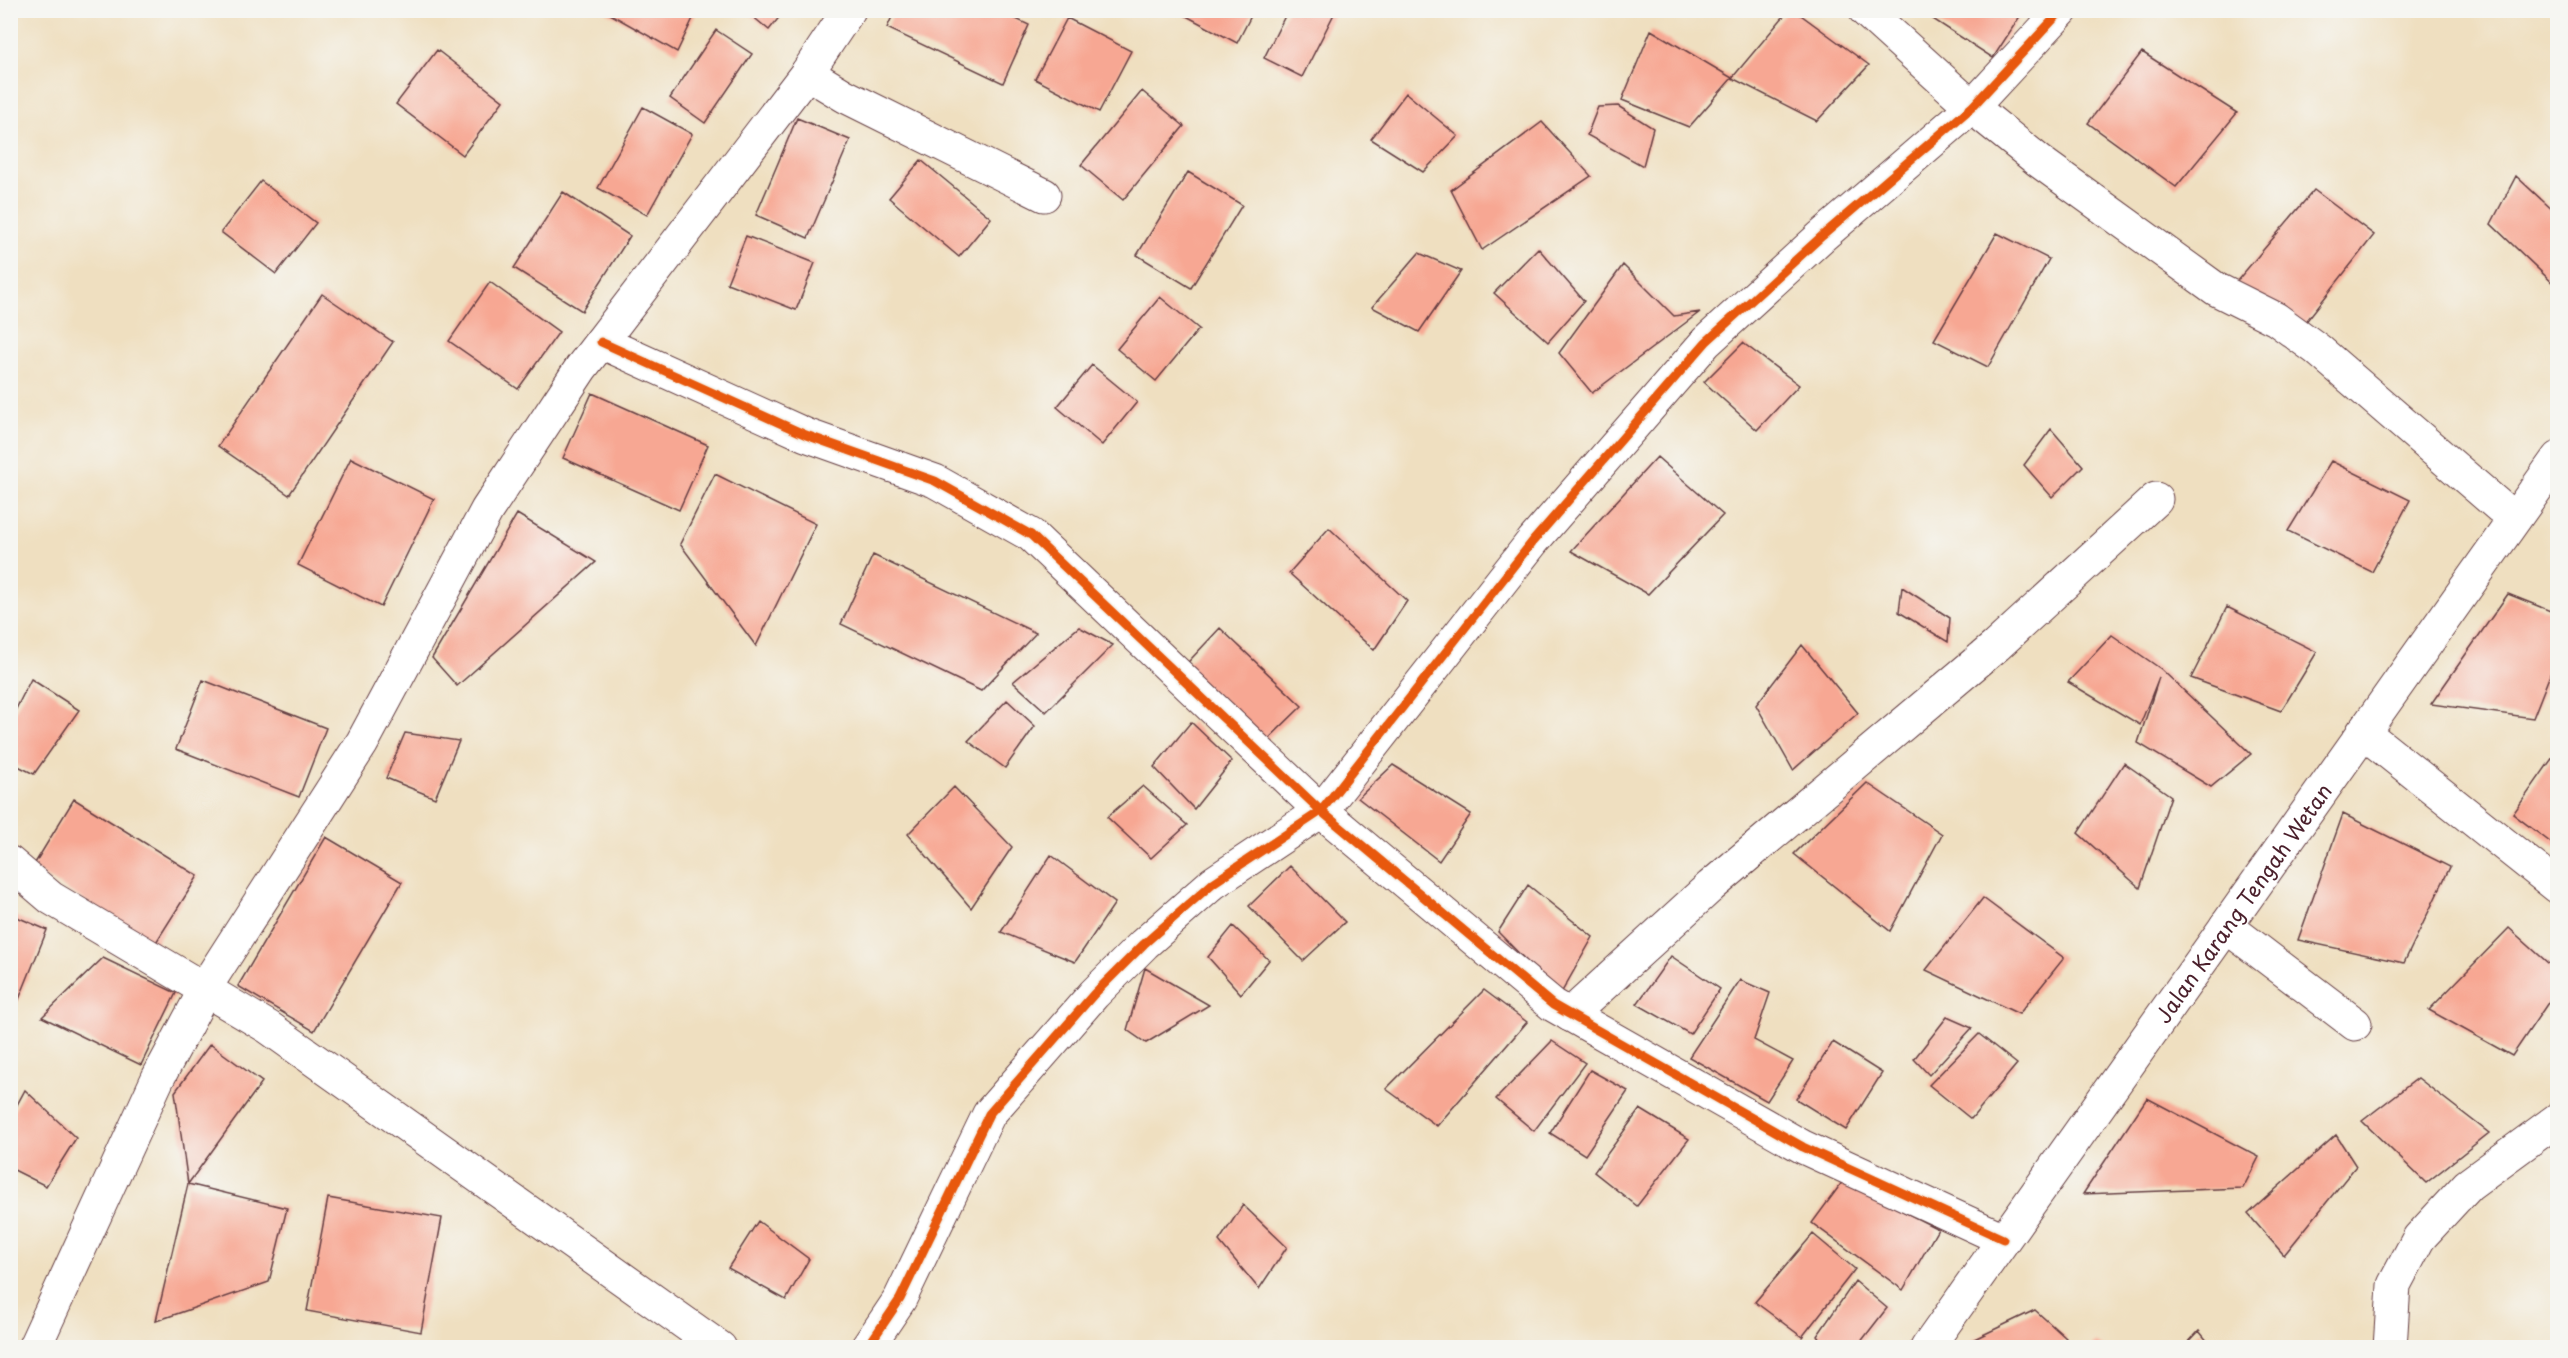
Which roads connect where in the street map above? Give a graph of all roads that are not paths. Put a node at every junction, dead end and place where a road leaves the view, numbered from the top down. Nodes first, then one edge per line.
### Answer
1 (849, 10) edge
2 (1865, 10) edge
3 (2062, 10) edge
4 (807, 73) junction
5 (1972, 107) junction
6 (1044, 195) dead end
7 (601, 342) junction
8 (2558, 458) edge
9 (2156, 499) dead end
10 (2514, 519) junction
11 (2363, 732) junction
12 (1321, 811) junction
13 (10, 863) edge
14 (2558, 887) edge
15 (2226, 926) junction
16 (206, 990) junction
17 (1570, 1015) junction
18 (2355, 1024) dead end
19 (2558, 1119) edge
20 (2004, 1239) junction
21 (34, 1347) edge
22 (720, 1347) edge
23 (867, 1347) edge
24 (1927, 1347) edge
25 (2390, 1347) edge

1 - 4 street
2 - 5 street
3 - 5 street
4 - 6 street
4 - 7 street
5 - 10 street
5 - 12 street
7 - 12 street
7 - 16 street
8 - 10 street, Jalan Karang Tengah Wetan
9 - 17 street
10 - 11 street, Jalan Karang Tengah Wetan
11 - 14 street
11 - 15 street, Jalan Karang Tengah Wetan
12 - 17 street
12 - 23 street
13 - 16 street
15 - 18 street
15 - 20 street, Jalan Karang Tengah Wetan
16 - 21 street
16 - 22 street
17 - 20 street
19 - 25 street
20 - 24 street, Jalan Karang Tengah Wetan

